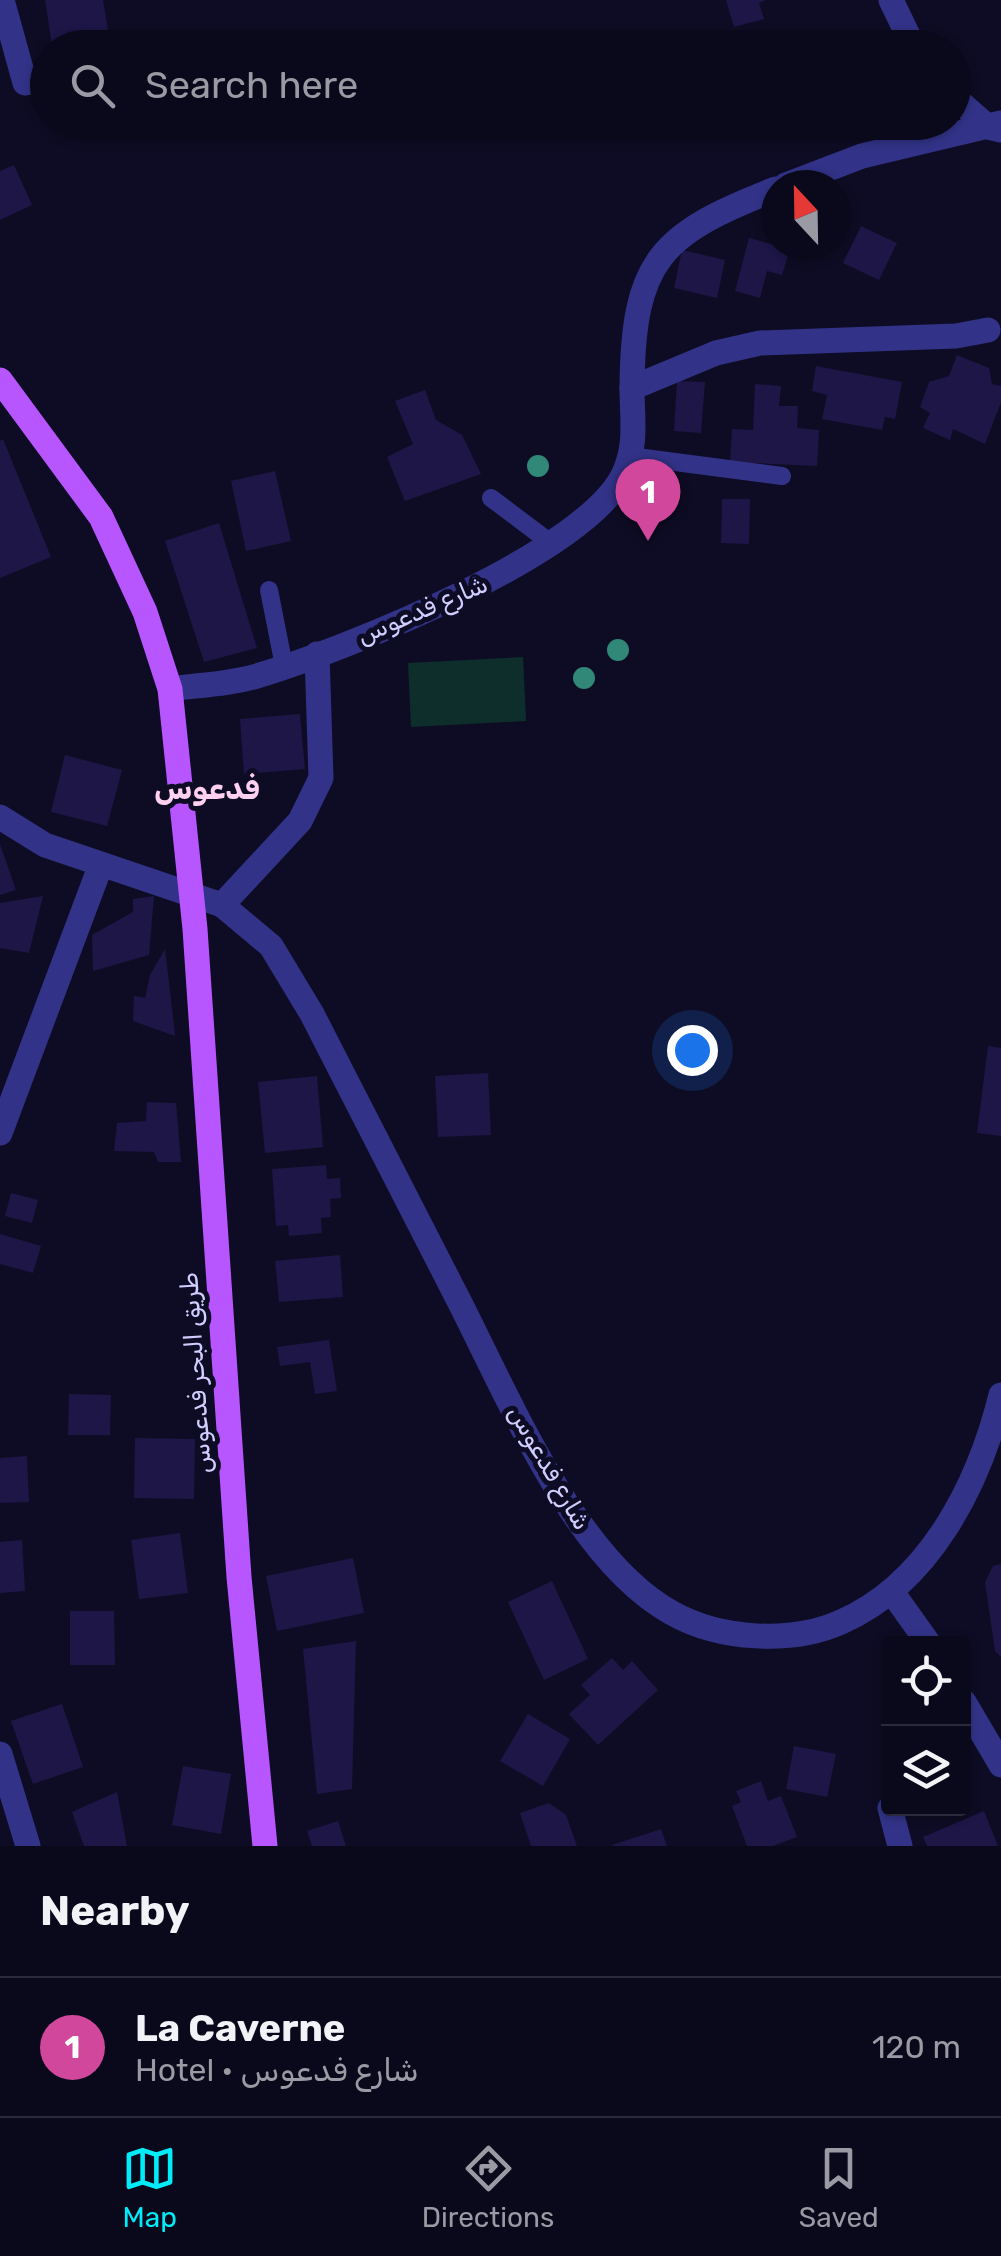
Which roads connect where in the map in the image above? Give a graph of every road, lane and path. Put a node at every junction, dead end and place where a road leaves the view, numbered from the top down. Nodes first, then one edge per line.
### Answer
1 (2, 0) edge
2 (892, 0) edge
3 (906, 30) edge
4 (30, 82) edge
5 (971, 109) edge
6 (997, 127) edge
7 (971, 133) edge
8 (936, 140) edge
9 (825, 170) edge
10 (761, 195) edge
11 (988, 330) dead end
12 (0, 380) edge
13 (632, 388) junction
14 (630, 456) junction
15 (782, 476) dead end
16 (491, 498) dead end
17 (552, 544) junction
18 (269, 590) dead end
19 (316, 654) junction
20 (284, 666) junction
21 (170, 689) junction
22 (0, 817) edge
23 (100, 867) junction
24 (222, 905) junction
25 (0, 1133) edge
26 (1001, 1395) edge
27 (892, 1592) junction
28 (923, 1636) edge
29 (971, 1714) edge
30 (0, 1754) edge
31 (1001, 1765) edge
32 (892, 1816) edge
33 (28, 1846) edge
34 (265, 1846) edge
35 (900, 1846) edge

1 - 4 street
2 - 3 street
5 - 6 street
6 - 7 street
8 - 9 street
10 - 13 street, شارع فدعوس
11 - 13 street
12 - 21 main road, طريق البحر فدعوس
13 - 14 street, شارع فدعوس
14 - 15 lane
14 - 17 street, شارع فدعوس
16 - 17 lane
17 - 19 street, شارع فدعوس
18 - 20 lane
19 - 20 street, شارع فدعوس
19 - 24 street
20 - 21 street, شارع فدعوس
21 - 34 main road, طريق البحر فدعوس
22 - 23 street
23 - 24 street
23 - 25 street
24 - 27 street, شارع فدعوس
26 - 27 street, شارع فدعوس
27 - 28 street
29 - 31 street
30 - 33 street
32 - 35 street

